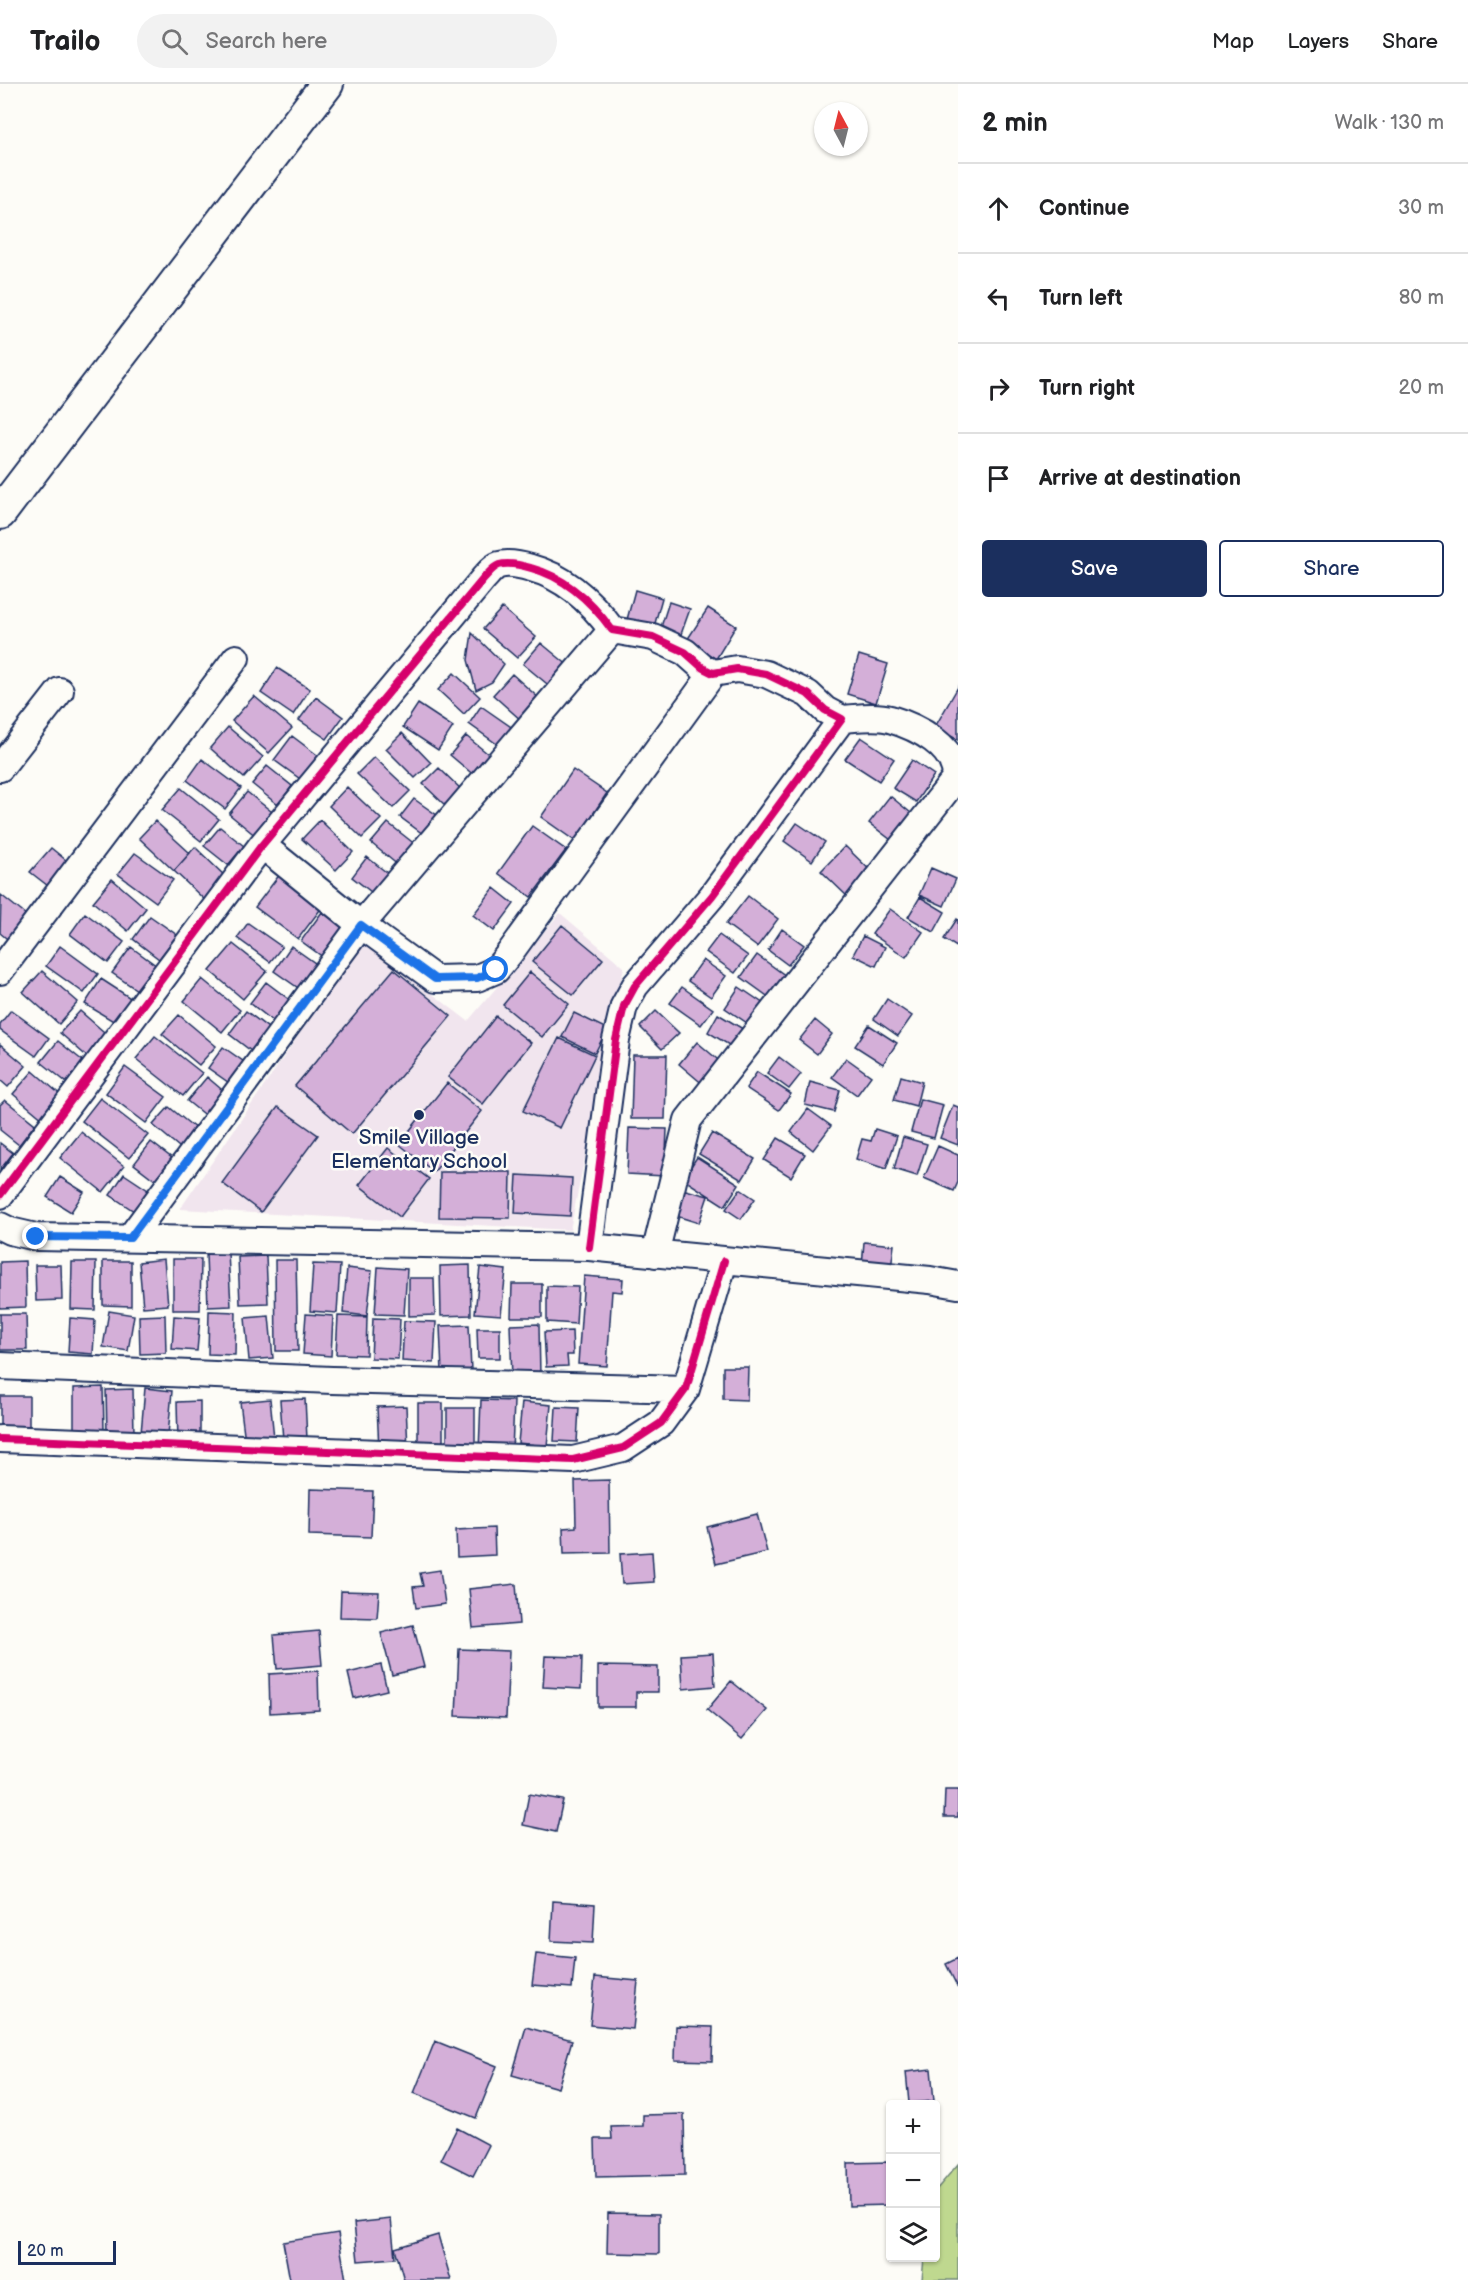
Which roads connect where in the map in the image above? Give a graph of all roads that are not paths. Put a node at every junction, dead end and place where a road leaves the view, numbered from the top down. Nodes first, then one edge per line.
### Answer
1 (327, 84) edge
2 (0, 513) edge
3 (612, 630) junction
4 (236, 658) dead end
5 (713, 673) junction
6 (60, 691) dead end
7 (842, 719) junction
8 (0, 768) edge
9 (957, 778) edge
10 (262, 845) junction
11 (361, 925) junction
12 (0, 971) edge
13 (0, 1195) edge
14 (0, 1226) edge
15 (130, 1238) junction
16 (589, 1247) junction
17 (655, 1254) junction
18 (724, 1261) junction
19 (958, 1286) edge
20 (0, 1366) edge
21 (686, 1389) junction
22 (0, 1439) edge

1 - 2 street
3 - 5 street
3 - 10 street
3 - 11 street
4 - 12 street
5 - 7 street
5 - 11 street
6 - 8 street
7 - 9 street
7 - 16 street
9 - 17 street
10 - 11 street
10 - 13 street
11 - 15 street
14 - 15 street
15 - 16 street
16 - 17 street
17 - 18 street
18 - 19 street
18 - 21 street
20 - 21 street
21 - 22 street

